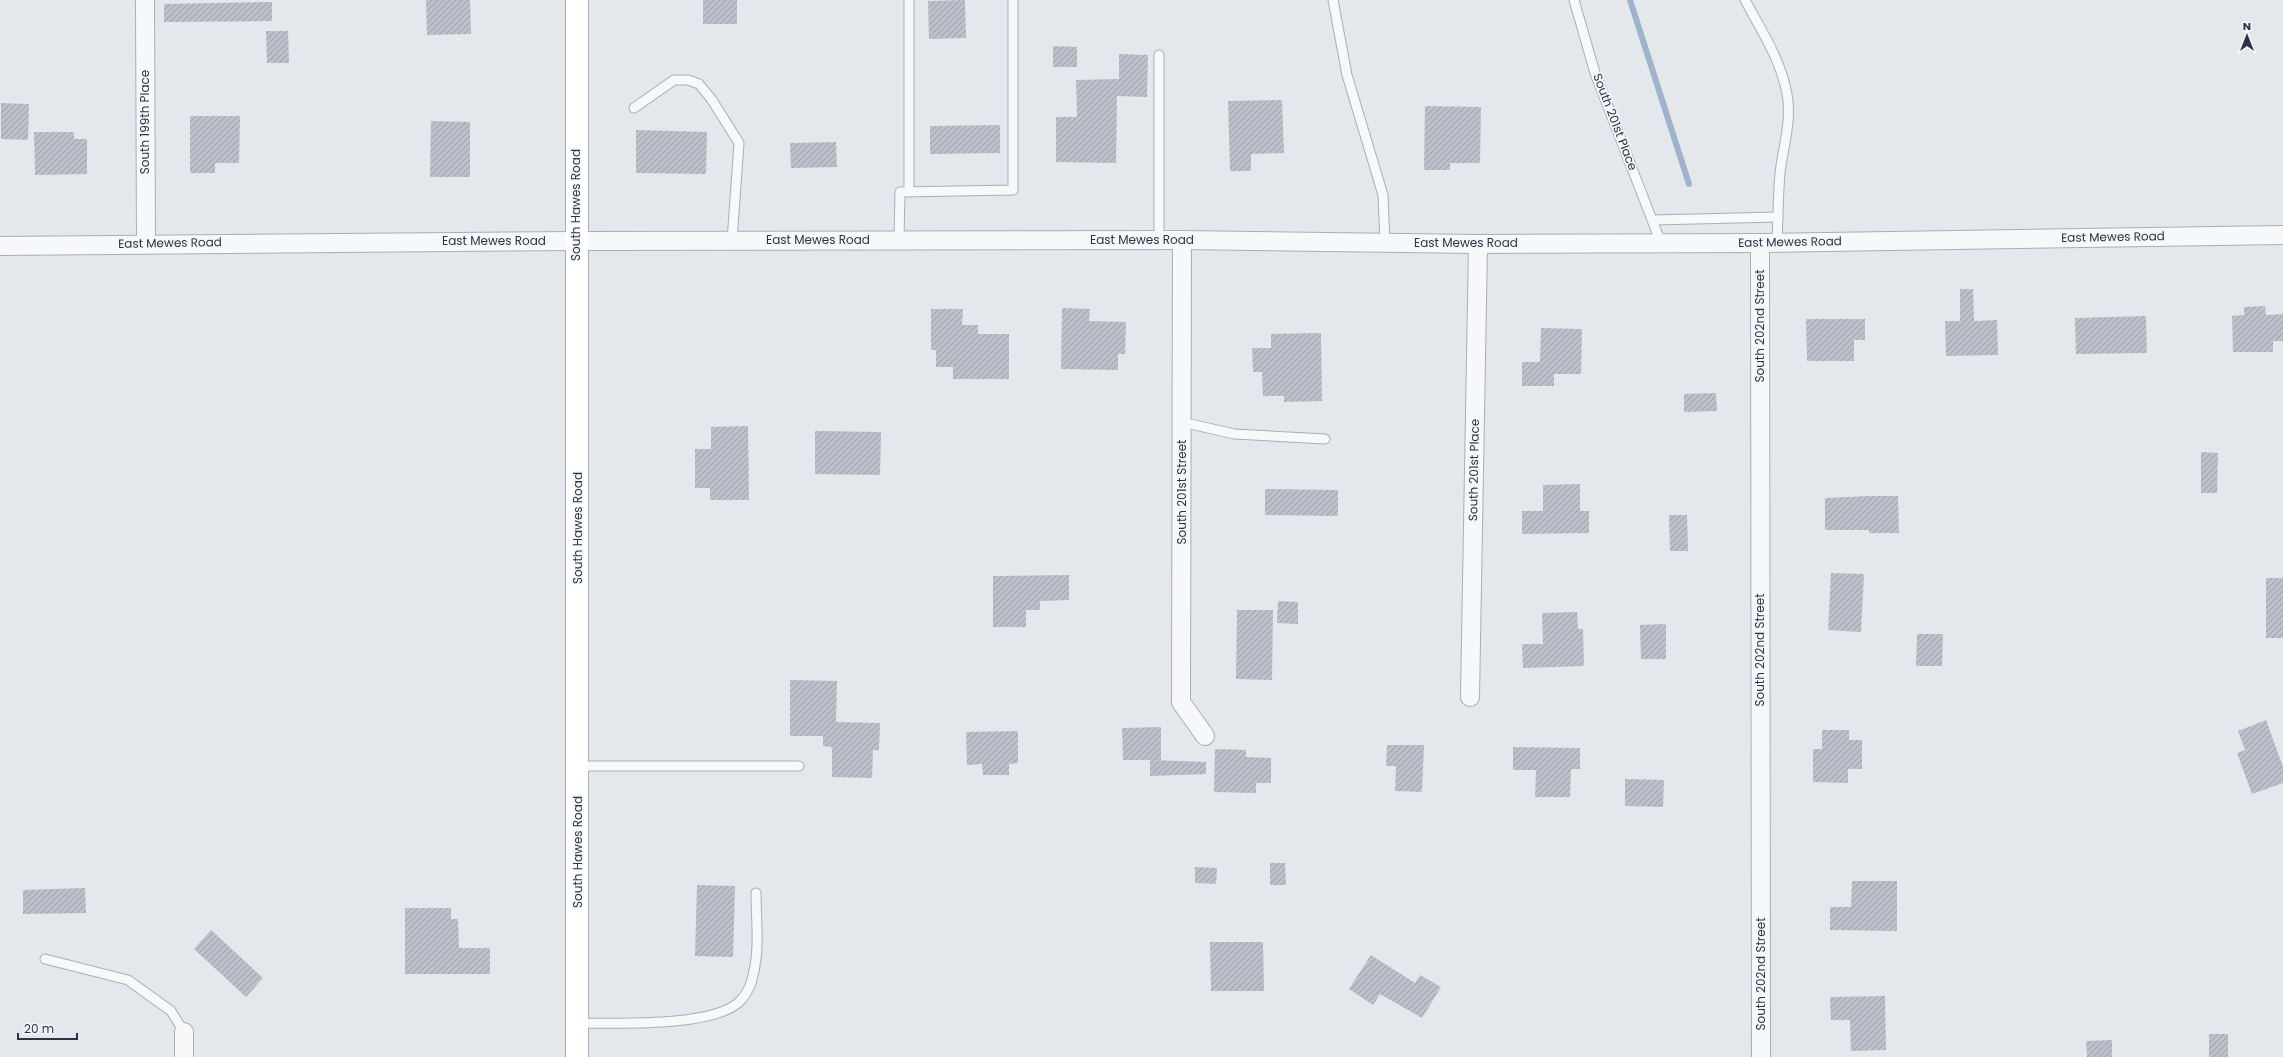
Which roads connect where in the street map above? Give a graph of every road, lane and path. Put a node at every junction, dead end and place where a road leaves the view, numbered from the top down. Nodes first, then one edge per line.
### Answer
1 (145, 0) edge
2 (577, 0) edge
3 (909, 0) edge
4 (1013, 0) edge
5 (1333, 0) edge
6 (1574, 0) edge
7 (1745, 0) edge
8 (1159, 55) dead end
9 (634, 108) dead end
10 (909, 192) junction
11 (1778, 217) junction
12 (1653, 220) junction
13 (2283, 235) edge
14 (898, 240) junction
15 (1159, 240) junction
16 (1182, 240) junction
17 (576, 241) junction
18 (732, 241) junction
19 (146, 243) junction
20 (1385, 243) junction
21 (1661, 243) junction
22 (1768, 243) junction
23 (1478, 244) junction
24 (0, 246) edge
25 (1182, 422) junction
26 (1325, 439) dead end
27 (1470, 697) dead end
28 (1205, 736) dead end
29 (578, 766) junction
30 (799, 766) dead end
31 (756, 893) dead end
32 (45, 959) dead end
33 (577, 1023) junction
34 (184, 1032) joint
35 (184, 1057) edge
36 (577, 1057) edge
37 (1761, 1057) edge

1 - 19 street, South 199th Place
2 - 17 main road, South Hawes Road
3 - 10 lane
4 - 10 lane
5 - 20 lane
6 - 12 lane, South 201st Place
7 - 11 lane
8 - 15 lane
9 - 18 lane
10 - 14 lane
11 - 12 lane
11 - 22 lane
12 - 21 lane, South 201st Place
13 - 22 street, East Mewes Road
14 - 15 street, East Mewes Road
14 - 18 street, East Mewes Road
15 - 16 street, East Mewes Road
16 - 20 street, East Mewes Road
16 - 25 street, South 201st Street
17 - 18 street, East Mewes Road
17 - 19 street, East Mewes Road
17 - 29 main road, South Hawes Road
19 - 24 street, East Mewes Road
20 - 23 street, East Mewes Road
21 - 22 street, East Mewes Road
21 - 23 street, East Mewes Road
22 - 37 street, South 202nd Street
23 - 27 street, South 201st Place
25 - 26 lane
25 - 28 street, South 201st Street
29 - 30 lane
29 - 33 main road, South Hawes Road
31 - 33 lane
32 - 34 lane
33 - 36 main road, South Hawes Road
34 - 35 street

